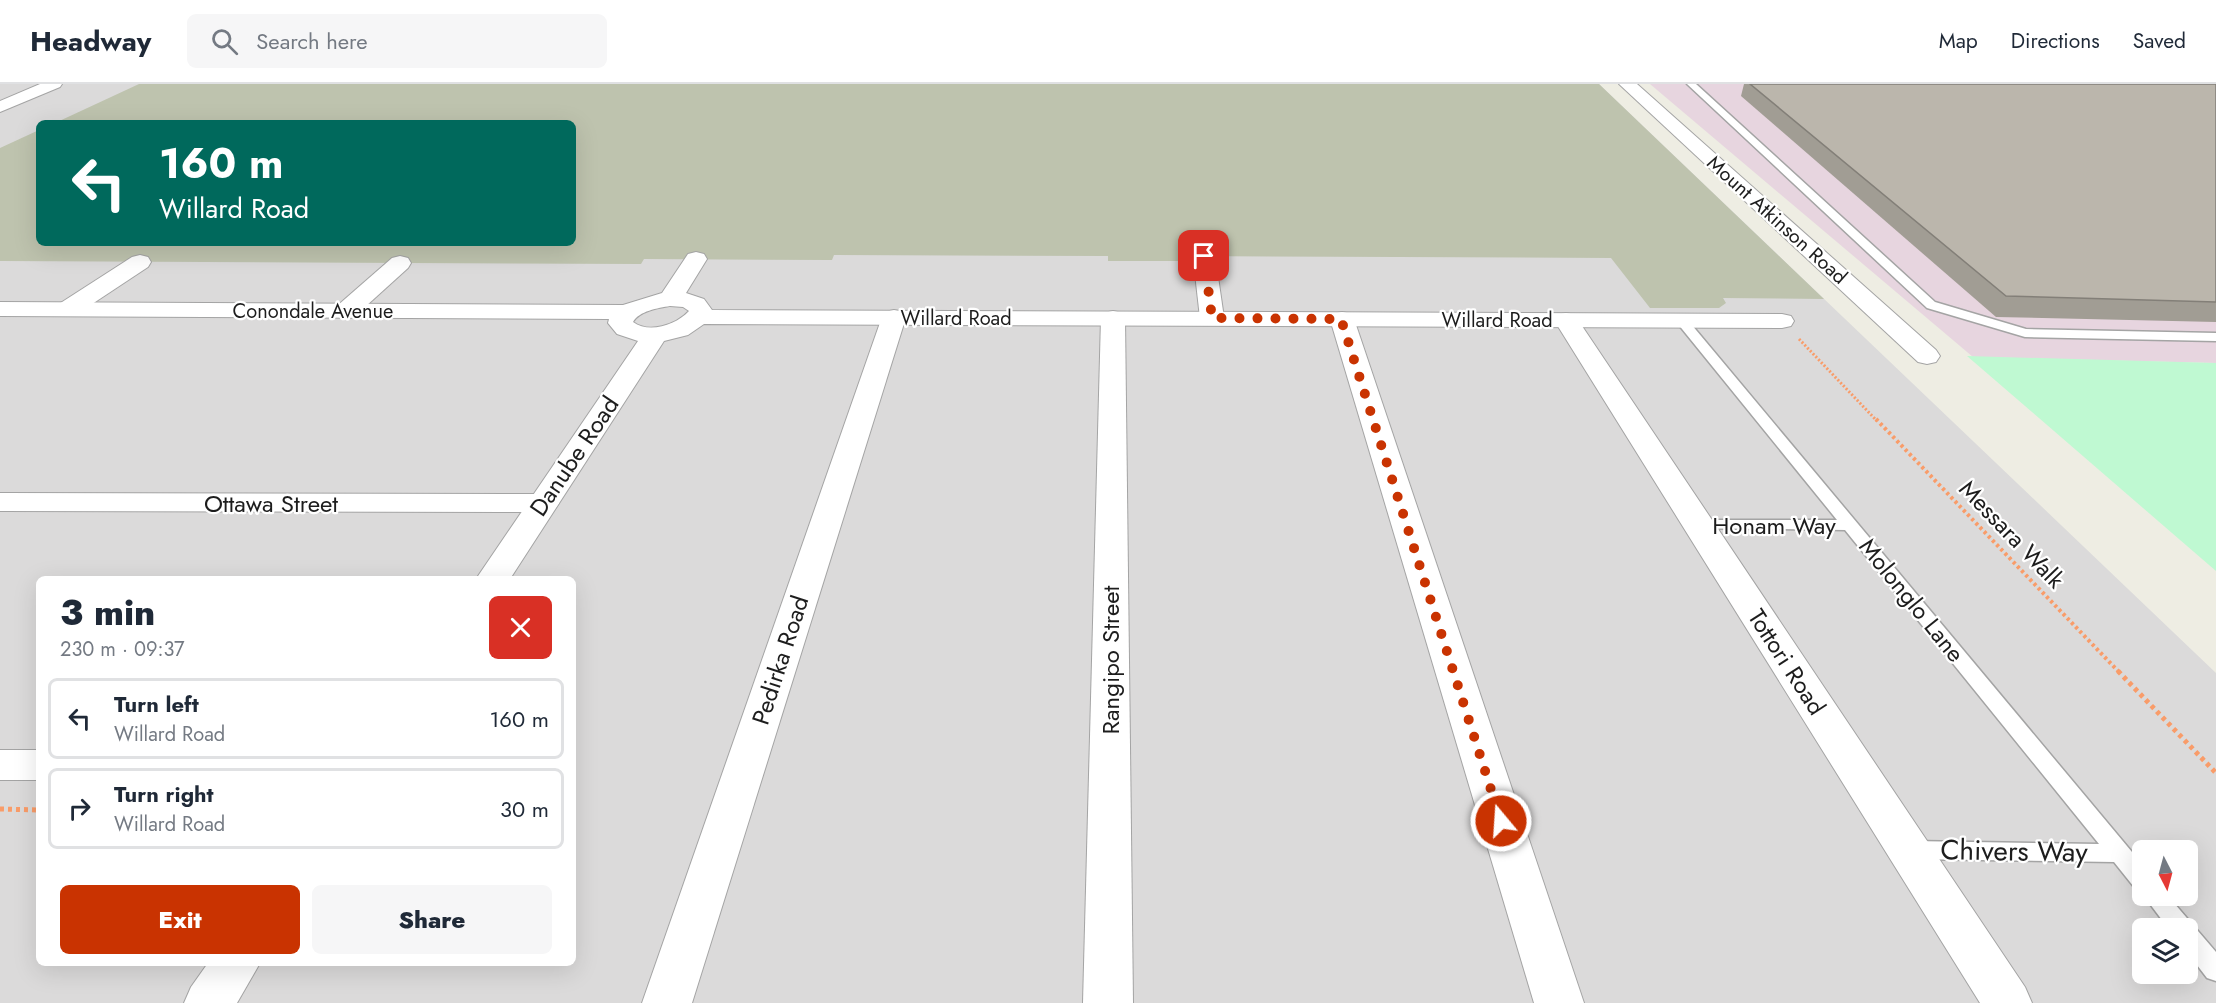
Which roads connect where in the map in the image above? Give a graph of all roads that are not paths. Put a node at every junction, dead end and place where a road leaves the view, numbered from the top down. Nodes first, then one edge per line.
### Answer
1 (54, 84) edge
2 (1627, 84) edge
3 (1691, 84) edge
4 (0, 107) edge
5 (1204, 256) dead end
6 (696, 259) dead end
7 (140, 262) dead end
8 (400, 263) dead end
9 (670, 299) junction
10 (0, 309) edge
11 (68, 309) junction
12 (346, 311) junction
13 (626, 312) junction
14 (699, 317) junction
15 (894, 318) junction
16 (1113, 318) junction
17 (1212, 318) junction
18 (1341, 319) junction
19 (1566, 320) junction
20 (1682, 321) junction
21 (1782, 321) road end
22 (656, 334) junction
23 (2216, 337) edge
24 (1928, 356) dead end
25 (0, 502) edge
26 (543, 503) junction
27 (1699, 525) junction
28 (1850, 525) junction
29 (495, 576) edge
30 (0, 765) edge
31 (36, 765) edge
32 (1909, 850) junction
33 (2120, 853) junction
34 (2132, 868) edge
35 (2163, 906) edge
36 (2174, 918) edge
37 (2198, 948) edge
38 (234, 966) edge
39 (2216, 970) edge
40 (210, 1003) edge
41 (667, 1003) edge
42 (1108, 1003) edge
43 (1559, 1003) edge
44 (2007, 1003) edge

1 - 4 street
2 - 24 street, Mount Atkinson Road
3 - 23 lane
5 - 17 street
6 - 9 street
7 - 11 street
8 - 12 street
9 - 13 street
9 - 14 street
10 - 11 street, Conondale Avenue
11 - 12 street, Conondale Avenue
12 - 13 street, Conondale Avenue
13 - 22 street
14 - 15 street, Willard Road
14 - 22 street
15 - 16 street, Willard Road
15 - 41 street, Pedirka Road
16 - 17 street, Willard Road
16 - 42 street, Rangipo Street
17 - 18 street, Willard Road
18 - 19 street, Willard Road
18 - 43 street
19 - 20 street, Willard Road
19 - 27 street, Tottori Road
20 - 21 street, Willard Road
20 - 28 lane, Molonglo Lane
22 - 26 street, Danube Road
25 - 26 street, Ottawa Street
26 - 29 street, Danube Road
27 - 28 lane, Honam Way
27 - 32 street, Tottori Road
28 - 33 lane, Molonglo Lane
30 - 31 street
32 - 33 lane, Chivers Way
32 - 44 street, Tottori Road
33 - 34 lane, Molonglo Lane
35 - 36 lane
37 - 39 lane
38 - 40 street

